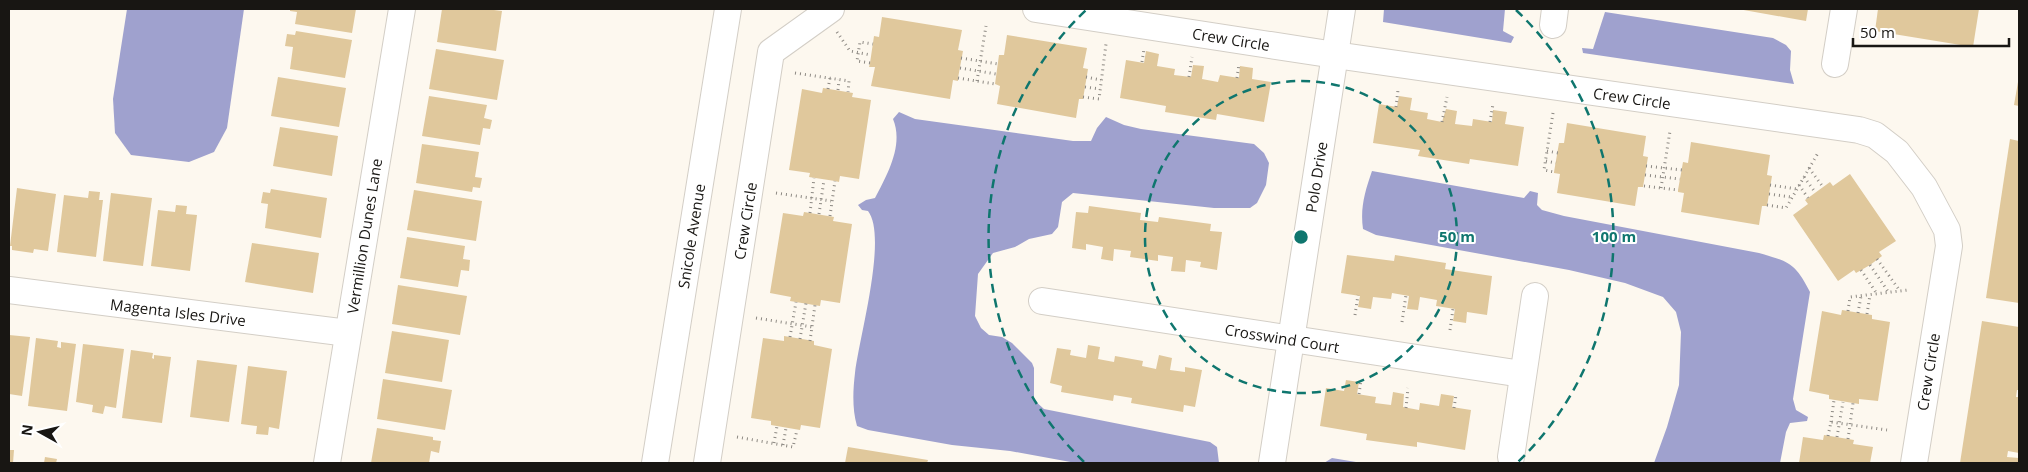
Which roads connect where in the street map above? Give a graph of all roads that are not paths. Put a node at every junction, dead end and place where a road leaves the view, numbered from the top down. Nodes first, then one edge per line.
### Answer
1 (402, 9) edge
2 (728, 9) edge
3 (1036, 9) edge
4 (1342, 9) edge
5 (1844, 9) edge
6 (834, 20) edge
7 (1335, 55) junction
8 (1835, 64) dead end
9 (9, 290) edge
10 (1535, 296) dead end
11 (1042, 302) dead end
12 (348, 333) junction
13 (1292, 339) junction
14 (1522, 374) junction
15 (1511, 457) dead end
16 (327, 463) edge
17 (654, 463) edge
18 (707, 463) edge
19 (1272, 463) edge
20 (1914, 463) edge

1 - 12 street, Vermillion Dunes Lane
2 - 17 street, Snicole Avenue
3 - 7 street, Crew Circle
4 - 7 street, Polo Drive
5 - 8 street
6 - 18 street, Crew Circle
7 - 13 street, Polo Drive
7 - 20 street, Crew Circle
9 - 12 street, Magenta Isles Drive
10 - 14 street
11 - 13 street, Crosswind Court
12 - 16 street, Vermillion Dunes Lane
13 - 14 street, Crosswind Court
13 - 19 street, Polo Drive
14 - 15 street

